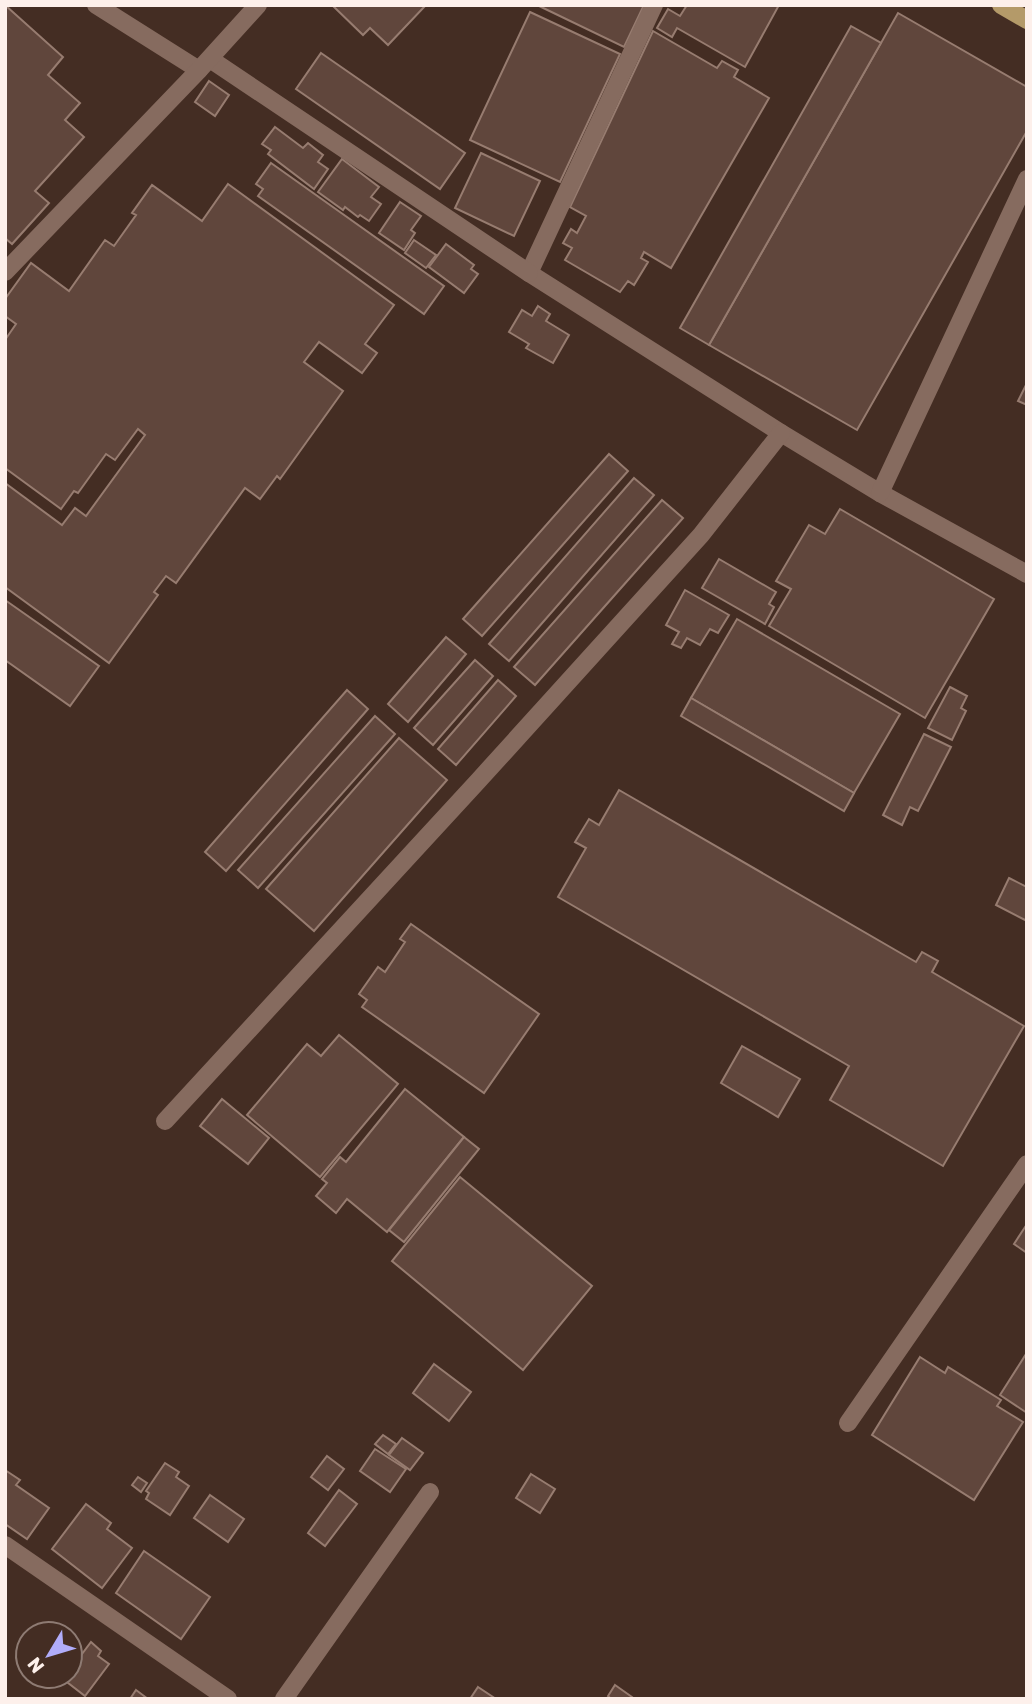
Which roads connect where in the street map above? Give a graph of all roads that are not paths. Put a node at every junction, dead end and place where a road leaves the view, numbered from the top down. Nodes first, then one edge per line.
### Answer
1 (96, 5) edge
2 (258, 5) edge
3 (654, 5) edge
4 (1001, 5) edge
5 (1027, 20) edge
6 (204, 64) junction
7 (1027, 179) edge
8 (5, 272) edge
9 (529, 273) junction
10 (781, 433) junction
11 (880, 493) junction
12 (1027, 575) edge
13 (165, 1121) dead end
14 (1027, 1164) edge
15 (848, 1423) dead end
16 (430, 1492) dead end
17 (5, 1545) edge
18 (228, 1699) edge
19 (284, 1699) edge

1 - 6 street
2 - 6 street
3 - 9 street
4 - 5 main road
6 - 8 street
6 - 9 street
7 - 11 street
9 - 10 street
10 - 11 street
10 - 13 street
11 - 12 street
14 - 15 street
16 - 19 street
17 - 18 street

